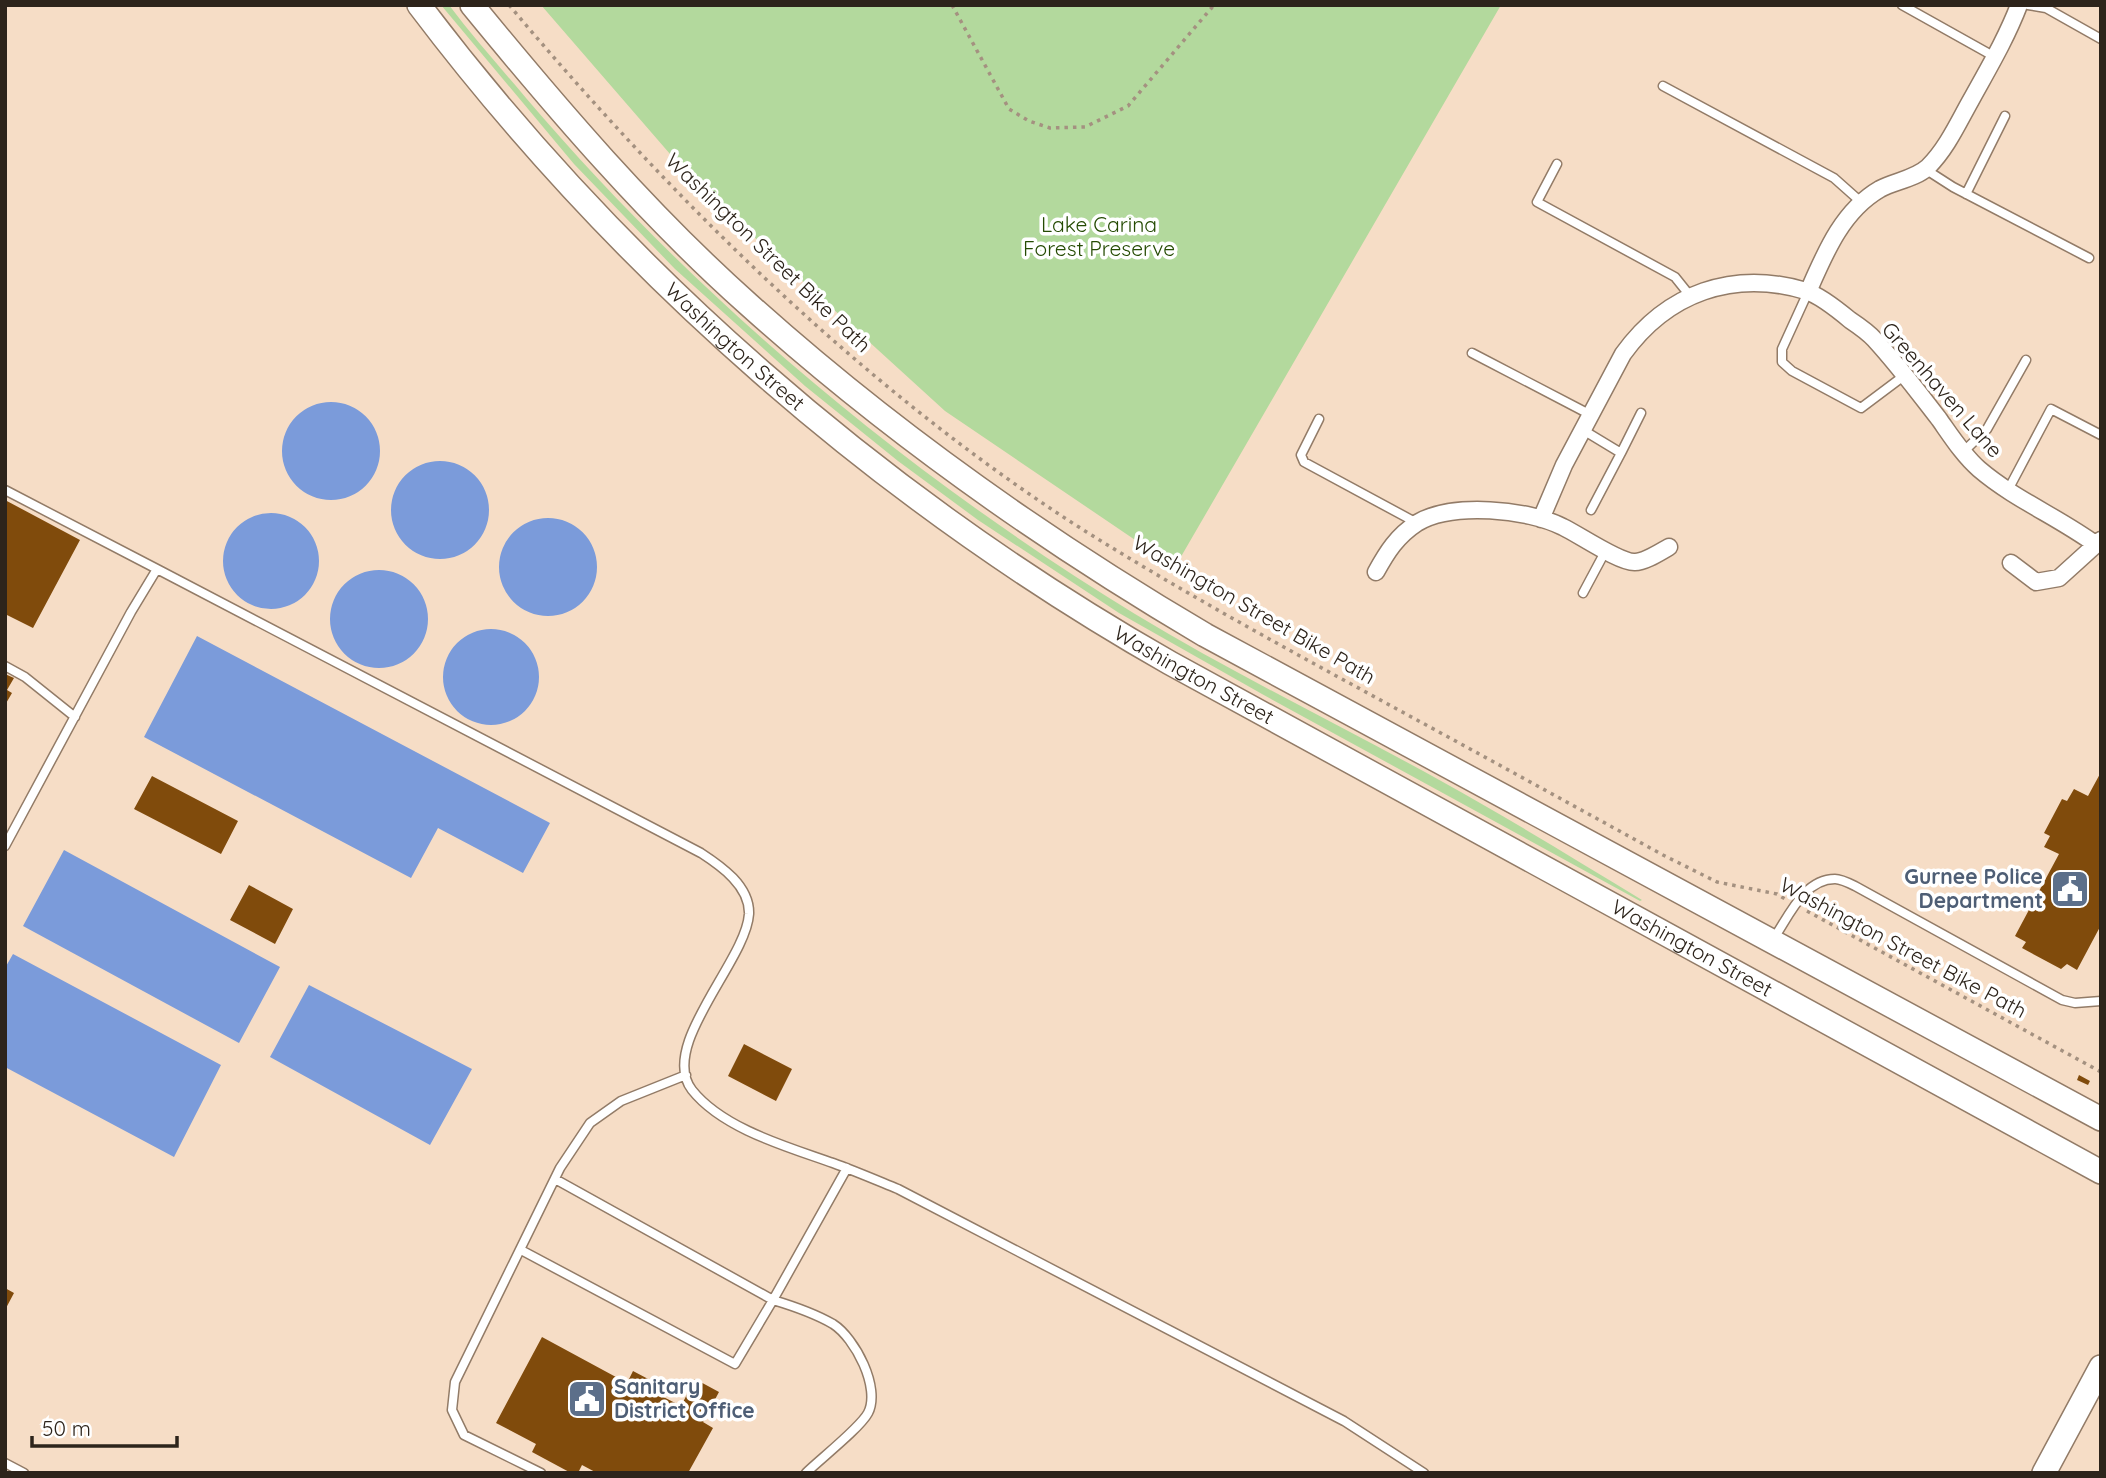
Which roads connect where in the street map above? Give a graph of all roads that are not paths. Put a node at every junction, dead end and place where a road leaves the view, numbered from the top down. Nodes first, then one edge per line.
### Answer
1 (419, 5) edge
2 (472, 5) edge
3 (1902, 5) edge
4 (2019, 5) edge
5 (2028, 5) edge
6 (2101, 39) edge
7 (1995, 57) junction
8 (1663, 86) dead end
9 (2006, 116) dead end
10 (1558, 164) dead end
11 (1926, 169) junction
12 (1966, 194) junction
13 (1861, 202) junction
14 (2089, 258) dead end
15 (1808, 292) junction
16 (1690, 297) junction
17 (1472, 354) dead end
18 (2026, 360) dead end
19 (1905, 375) junction
20 (1641, 413) dead end
21 (1591, 415) junction
22 (1319, 419) dead end
23 (1583, 430) junction
24 (2101, 435) edge
25 (1963, 452) junction
26 (1620, 453) junction
27 (5, 490) edge
28 (2008, 490) junction
29 (1591, 510) dead end
30 (1541, 519) junction
31 (1417, 523) junction
32 (2098, 542) edge
33 (1670, 547) dead end
34 (1606, 550) junction
35 (2011, 564) dead end
36 (157, 569) junction
37 (1376, 572) dead end
38 (1583, 593) dead end
39 (5, 666) edge
40 (75, 716) junction
41 (6, 841) edge
42 (1773, 941) junction
43 (2101, 1001) edge
44 (686, 1075) junction
45 (2101, 1119) edge
46 (847, 1168) junction
47 (2101, 1172) edge
48 (555, 1179) junction
49 (521, 1250) junction
50 (773, 1300) junction
51 (2101, 1367) edge
52 (5, 1463) edge
53 (24, 1473) edge
54 (541, 1473) edge
55 (806, 1473) edge
56 (1424, 1473) edge
57 (2044, 1473) edge

1 - 47 main road, Washington Street
2 - 42 main road, Washington Street
3 - 7 lane
4 - 7 street
5 - 6 lane
7 - 11 street
8 - 13 lane
9 - 12 lane
10 - 16 lane
11 - 12 lane
11 - 13 street
12 - 14 lane
13 - 15 street
15 - 16 street, Greenhaven Lane
15 - 19 street, Greenhaven Lane
15 - 19 lane
16 - 21 street, Greenhaven Lane
17 - 21 lane
18 - 25 lane
19 - 25 street, Greenhaven Lane
20 - 26 lane
21 - 23 street, Greenhaven Lane
22 - 31 lane
23 - 26 lane
23 - 30 street, Greenhaven Lane
24 - 28 lane
25 - 28 street, Greenhaven Lane
26 - 29 lane
27 - 36 lane
28 - 32 street, Greenhaven Lane
30 - 31 street
30 - 34 street
31 - 37 street
32 - 35 street
33 - 34 street
34 - 38 lane
36 - 40 lane
36 - 44 lane
39 - 40 lane
40 - 41 lane
42 - 43 lane
42 - 45 main road, Washington Street
44 - 46 lane
44 - 48 lane
46 - 50 lane
46 - 56 lane
48 - 49 lane
48 - 50 lane
49 - 50 lane
49 - 54 lane
50 - 55 lane
51 - 57 main road
52 - 53 lane

